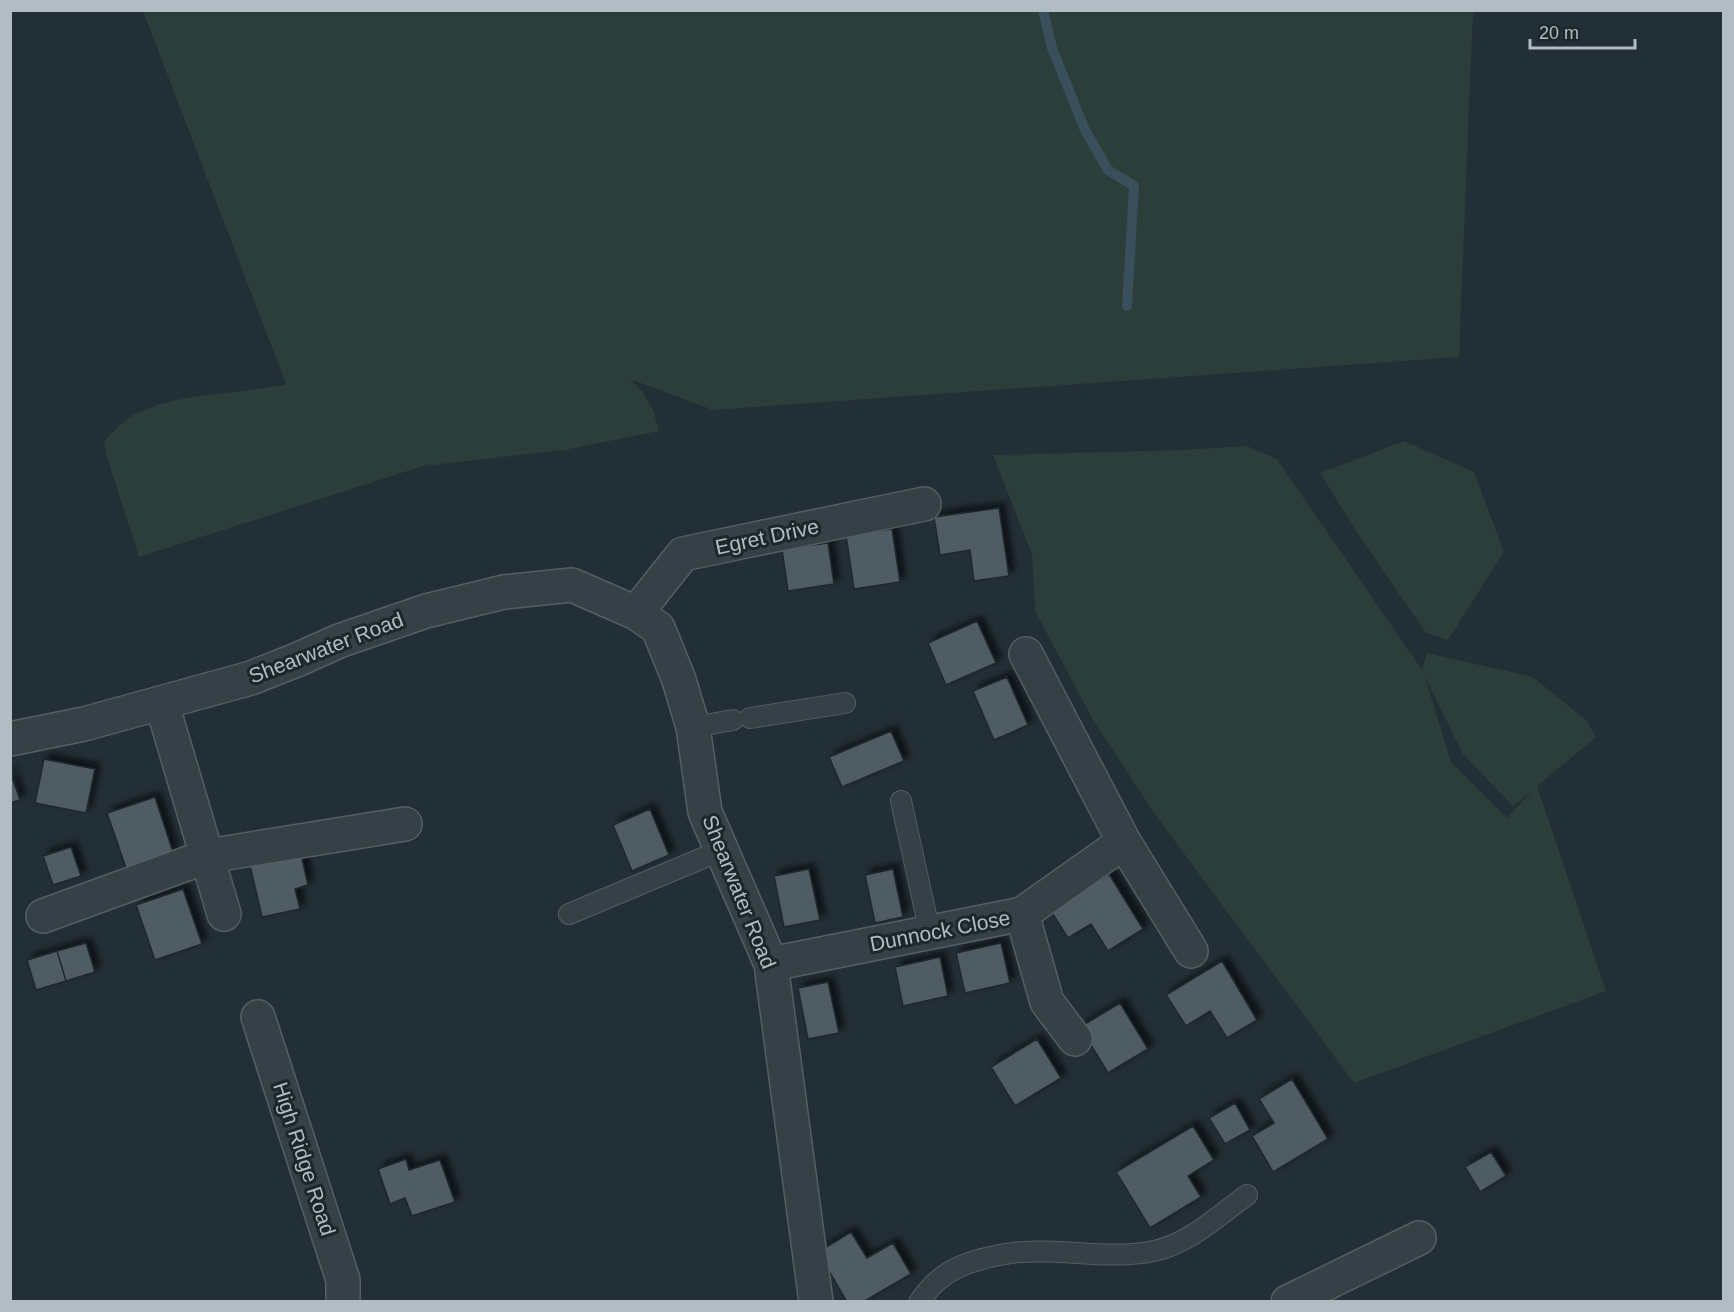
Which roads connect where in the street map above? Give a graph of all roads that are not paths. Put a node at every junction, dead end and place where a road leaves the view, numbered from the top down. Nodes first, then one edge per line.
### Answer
1 (924, 504) dead end
2 (636, 613) junction
3 (1026, 654) dead end
4 (845, 703) dead end
5 (162, 704) junction
6 (693, 727) junction
7 (10, 739) edge
8 (901, 801) dead end
9 (405, 824) dead end
10 (1124, 842) junction
11 (722, 850) junction
12 (208, 856) junction
13 (224, 914) dead end
14 (568, 914) dead end
15 (1022, 914) junction
16 (43, 916) dead end
17 (930, 933) junction
18 (1191, 951) dead end
19 (771, 964) junction
20 (258, 1017) dead end
21 (1075, 1039) dead end
22 (1247, 1195) dead end
23 (1419, 1238) dead end
24 (343, 1302) edge
25 (816, 1302) edge
26 (919, 1302) edge
27 (1288, 1302) edge

1 - 2 street, Egret Drive
2 - 5 street, Shearwater Road
2 - 6 street, Shearwater Road
3 - 10 street
4 - 6 lane
5 - 7 street, Shearwater Road
5 - 12 street
6 - 11 street, Shearwater Road
8 - 17 lane
9 - 12 street
10 - 15 street, Dunnock Close
10 - 18 street
11 - 14 lane
11 - 19 street, Shearwater Road
12 - 13 street
12 - 16 street
15 - 17 street, Dunnock Close
15 - 21 street
17 - 19 street, Dunnock Close
19 - 25 street, Shearwater Road
20 - 24 street, High Ridge Road
22 - 26 lane
23 - 27 street

